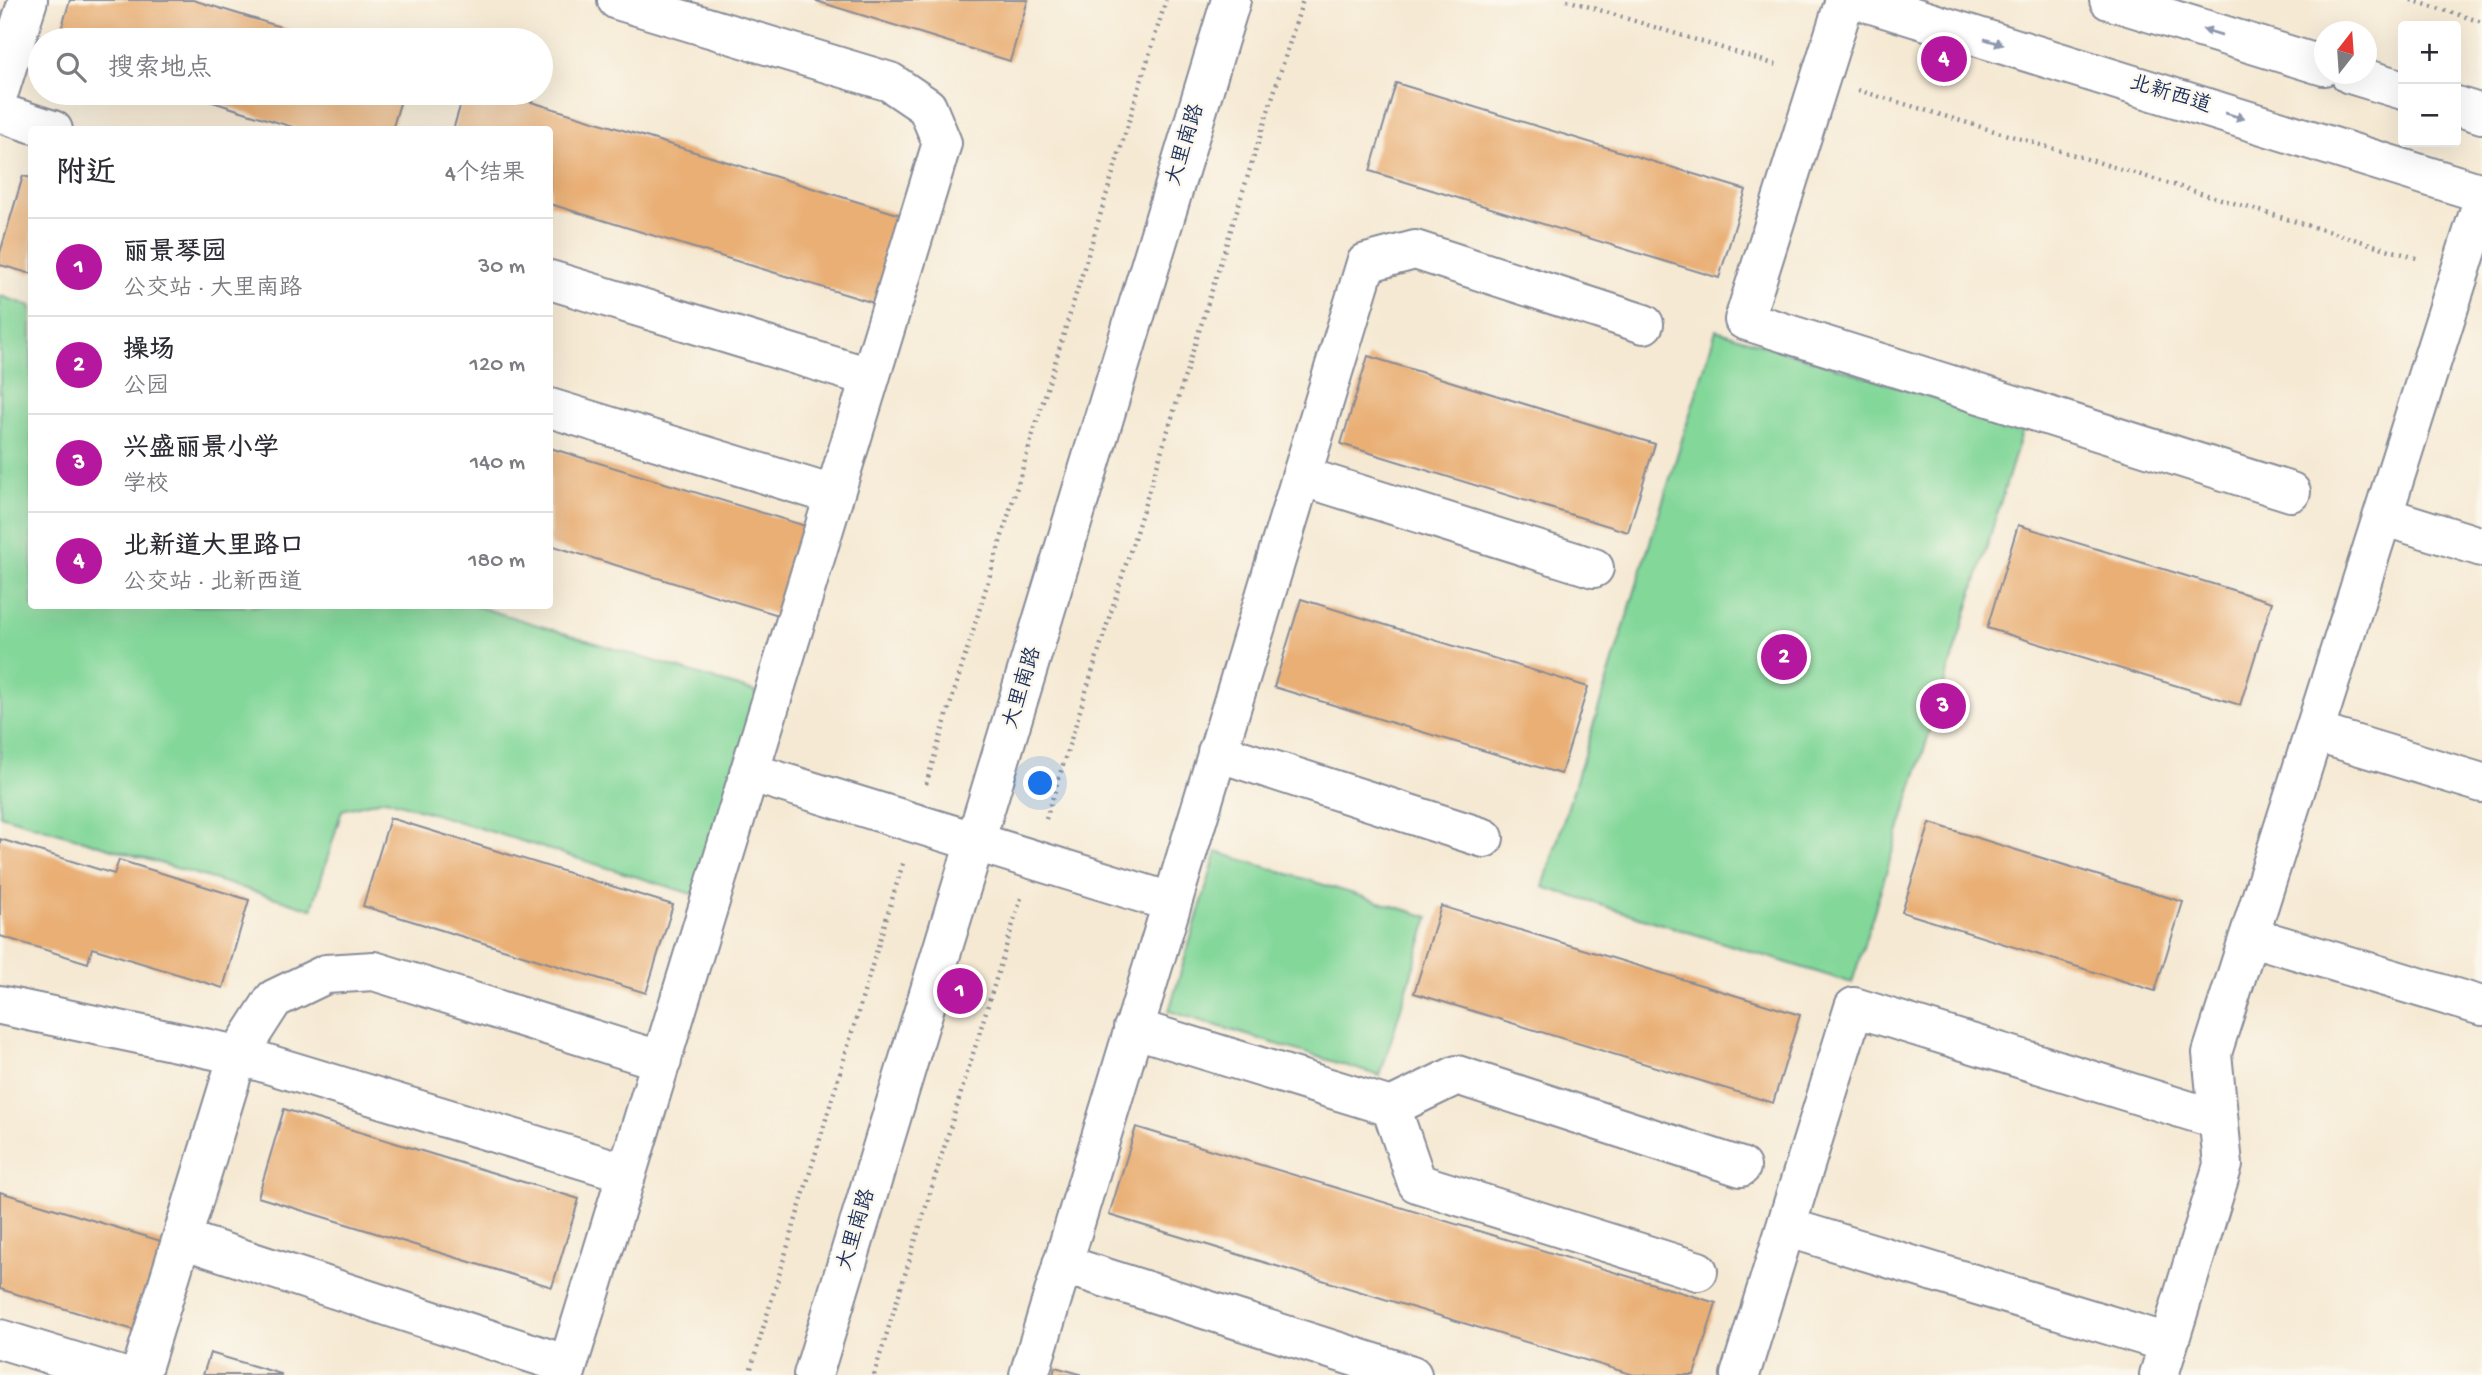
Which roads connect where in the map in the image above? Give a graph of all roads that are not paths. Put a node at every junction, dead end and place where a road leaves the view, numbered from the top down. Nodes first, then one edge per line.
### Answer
1 (28, 0) edge
2 (617, 0) edge
3 (1231, 0) edge
4 (1845, 0) edge
5 (1859, 0) edge
6 (2109, 0) edge
7 (2314, 63) edge
8 (2377, 82) edge
9 (2398, 88) edge
10 (0, 89) edge
11 (2461, 108) edge
12 (0, 113) edge
13 (2482, 114) edge
14 (41, 126) edge
15 (2482, 193) edge
16 (2482, 203) edge
17 (553, 281) edge
18 (1644, 324) dead end
19 (869, 377) junction
20 (553, 409) edge
21 (1301, 476) junction
22 (2291, 492) dead end
23 (833, 495) junction
24 (2382, 516) junction
25 (2482, 547) edge
26 (1594, 568) dead end
27 (2314, 732) junction
28 (1217, 752) junction
29 (749, 772) junction
30 (2482, 783) edge
31 (1484, 838) dead end
32 (977, 843) junction
33 (1171, 902) junction
34 (2249, 936) junction
35 (0, 1005) edge
36 (2482, 1006) edge
37 (1133, 1028) junction
38 (238, 1055) junction
39 (662, 1060) junction
40 (1391, 1107) junction
41 (2216, 1119) junction
42 (1741, 1167) dead end
43 (627, 1173) junction
44 (1786, 1227) junction
45 (182, 1239) junction
46 (1062, 1264) junction
47 (1698, 1271) dead end
48 (0, 1339) edge
49 (2163, 1359) edge
50 (566, 1370) edge
51 (118, 1375) edge
52 (141, 1375) edge
53 (813, 1375) edge
54 (1029, 1375) edge
55 (1412, 1375) edge
56 (1740, 1375) edge

1 - 10 street
2 - 19 street
3 - 32 street, 大里南路
4 - 22 street
5 -> 15 street, 北新西道
7 -> 6 street
8 - 9 street
11 - 13 street
12 - 14 street
16 - 24 street
17 - 19 street
18 - 21 street
19 - 23 street
20 - 23 street
21 - 26 street
21 - 28 street
23 - 29 street
24 - 25 street
24 - 27 street
27 - 30 street
27 - 34 street
28 - 31 street
28 - 33 street
29 - 32 street
29 - 39 street
32 - 33 street
32 - 53 street, 大里南路
33 - 37 street
34 - 36 street
34 - 41 street
35 - 38 street
37 - 40 street
37 - 46 street
38 - 39 street
38 - 43 street
38 - 45 street
39 - 43 street
40 - 42 street
40 - 47 street
41 - 44 street
41 - 49 street
43 - 50 street
44 - 49 street
44 - 56 street
45 - 50 street
45 - 52 street
46 - 54 street
46 - 55 street
48 - 51 street

